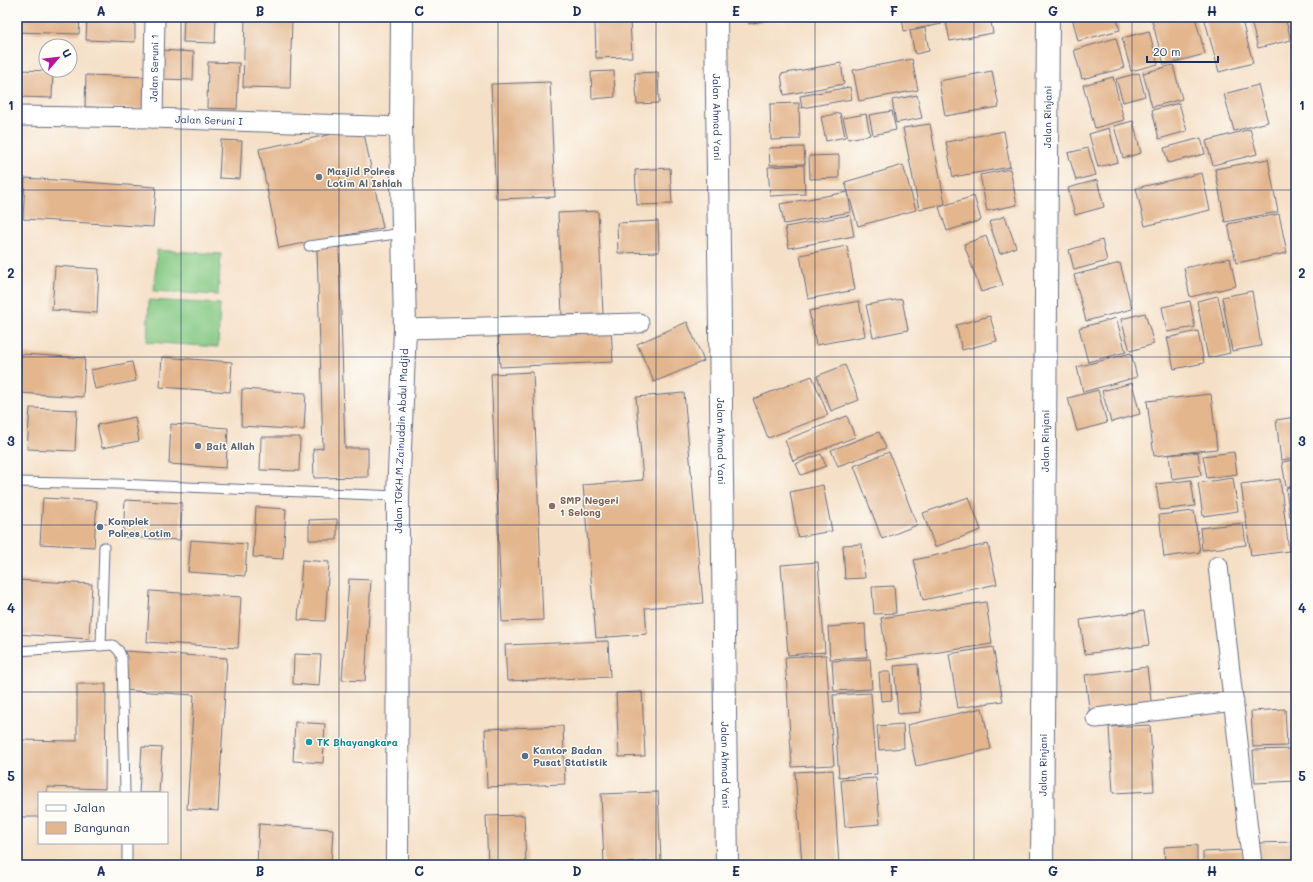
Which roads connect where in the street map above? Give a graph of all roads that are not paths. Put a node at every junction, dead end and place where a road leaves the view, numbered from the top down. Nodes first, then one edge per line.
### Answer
1 (155, 17) edge
2 (402, 17) edge
3 (716, 17) edge
4 (1048, 17) edge
5 (17, 116) edge
6 (153, 118) junction
7 (401, 127) junction
8 (404, 233) junction
9 (309, 246) dead end
10 (639, 323) dead end
11 (405, 329) junction
12 (17, 482) edge
13 (398, 496) junction
14 (104, 547) dead end
15 (1218, 566) dead end
16 (101, 646) junction
17 (17, 651) edge
18 (1234, 701) junction
19 (1096, 718) dead end
20 (125, 792) edge
21 (127, 844) edge
22 (127, 865) edge
23 (398, 865) edge
24 (727, 865) edge
25 (1042, 865) edge
26 (1252, 865) edge

1 - 6 street, Jalan Seruni 1
2 - 7 street, Jalan TGKH.M.Zainuddin Abdul Madjid
3 - 24 street, Jalan Ahmad Yani
4 - 25 street, Jalan Rinjani
5 - 6 street, Jalan Seruni I
6 - 7 street, Jalan Seruni I
7 - 8 street, Jalan TGKH.M.Zainuddin Abdul Madjid
8 - 9 lane
8 - 11 street, Jalan TGKH.M.Zainuddin Abdul Madjid
10 - 11 street
11 - 13 street, Jalan TGKH.M.Zainuddin Abdul Madjid
12 - 13 lane
13 - 23 street, Jalan TGKH.M.Zainuddin Abdul Madjid
14 - 16 lane
15 - 18 street
16 - 17 lane
16 - 20 lane
18 - 19 street
18 - 26 street
21 - 22 lane

